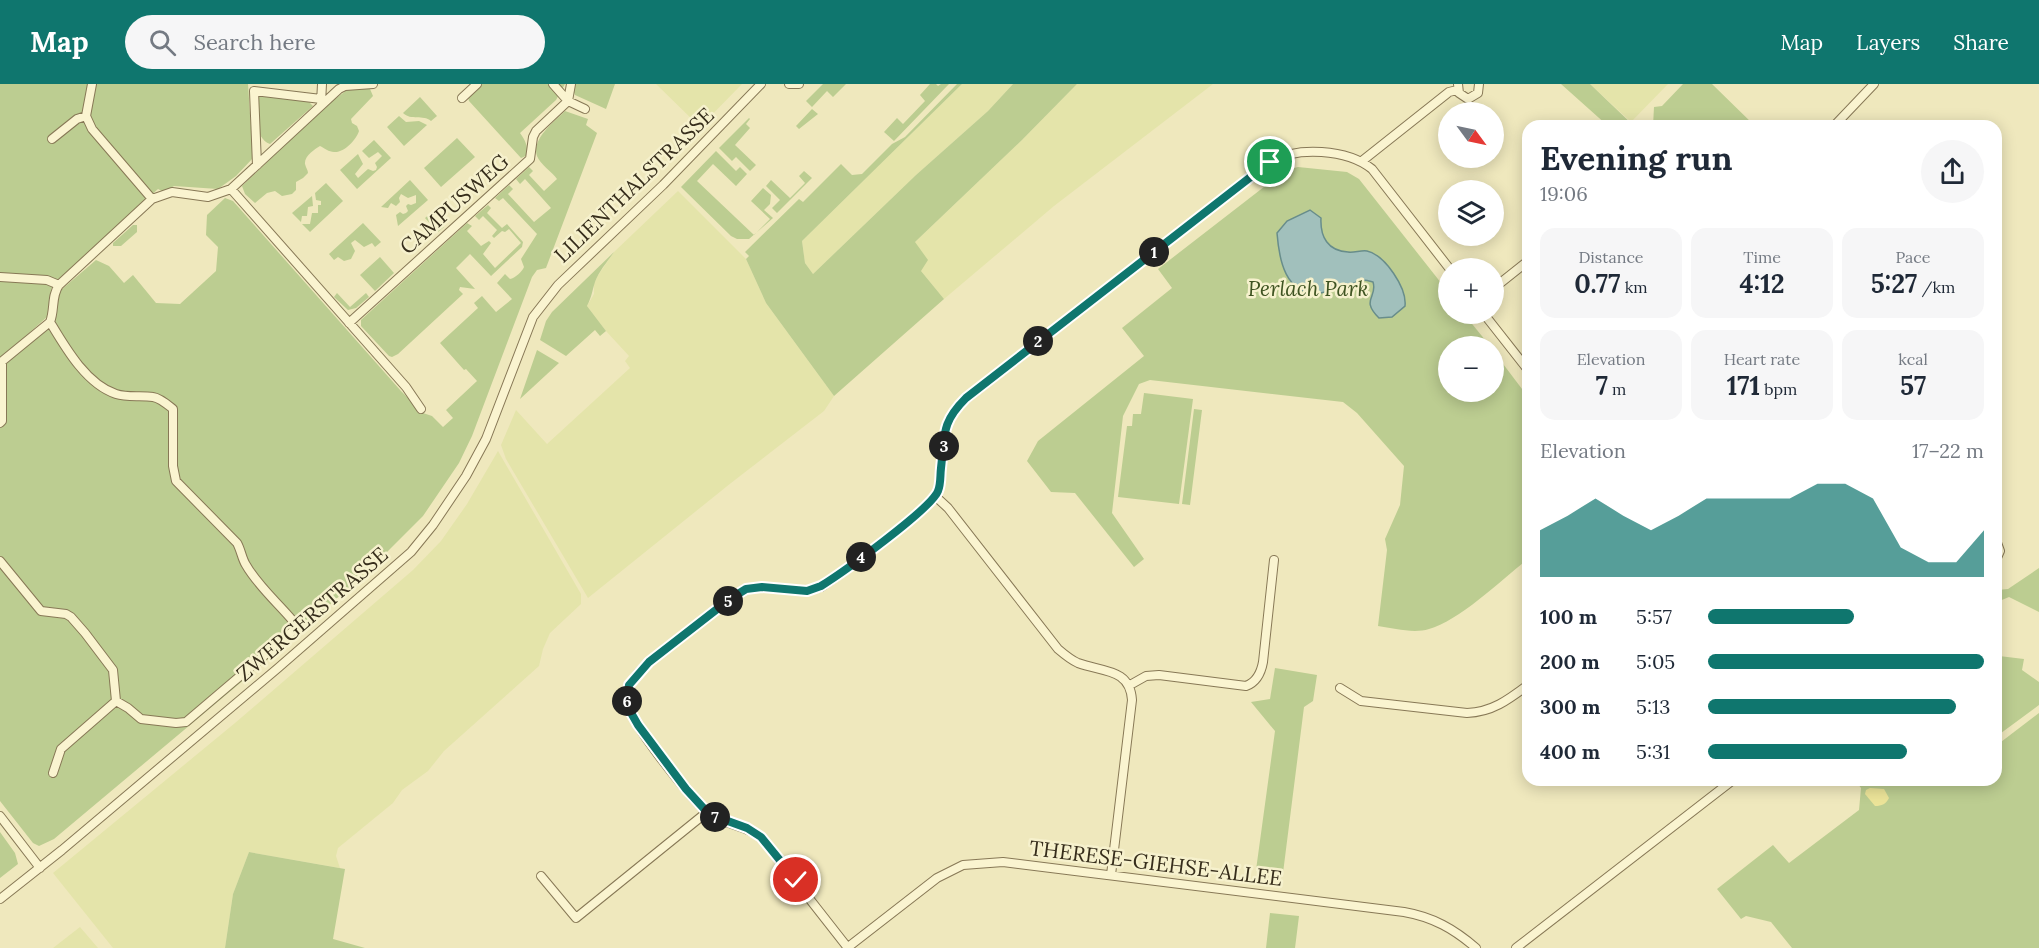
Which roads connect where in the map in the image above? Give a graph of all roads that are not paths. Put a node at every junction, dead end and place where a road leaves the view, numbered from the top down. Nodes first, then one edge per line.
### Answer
1 (92, 84) edge
2 (322, 84) edge
3 (373, 84) edge
4 (477, 84) edge
5 (553, 84) edge
6 (571, 84) edge
7 (761, 84) edge
8 (789, 84) edge
9 (799, 84) edge
10 (1479, 84) edge
11 (1874, 84) edge
12 (1458, 87) edge
13 (462, 98) dead end
14 (568, 101) junction
15 (321, 102) junction
16 (585, 109) dead end
17 (86, 116) junction
18 (1840, 120) edge
19 (52, 139) dead end
20 (1362, 161) junction
21 (257, 165) junction
22 (231, 189) junction
23 (152, 199) junction
24 (1441, 258) edge
25 (1522, 266) edge
26 (0, 277) edge
27 (1504, 280) edge
28 (58, 285) junction
29 (558, 285) joint
30 (50, 322) junction
31 (349, 323) junction
32 (1492, 324) edge
33 (1, 362) edge
34 (1522, 362) edge
35 (421, 410) dead end
36 (0, 423) edge
37 (935, 496) junction
38 (1274, 560) dead end
39 (0, 561) edge
40 (1130, 684) junction
41 (1340, 688) dead end
42 (1522, 689) edge
43 (116, 701) junction
44 (53, 773) dead end
45 (1725, 786) edge
46 (707, 812) junction
47 (0, 816) edge
48 (40, 868) junction
49 (1111, 875) junction
50 (542, 876) dead end
51 (0, 899) edge
52 (847, 948) edge
53 (1476, 948) edge
54 (1516, 948) edge

1 - 17 street
2 - 15 street
3 - 15 street
4 - 13 street
5 - 14 street
6 - 14 street
7 - 29 street, LILIENTHALSTRASSE
8 - 9 street
10 - 12 street
11 - 18 street
12 - 20 street
14 - 16 street
14 - 31 street, CAMPUSWEG
15 - 21 street
15 - 21 street
17 - 19 street
17 - 23 street
20 - 24 street
20 - 37 street
21 - 22 street
22 - 23 street
22 - 31 street
23 - 28 street
25 - 27 street
26 - 28 street
28 - 30 street
29 - 48 street, ZWERGERSTRASSE
30 - 33 street
30 - 43 street
31 - 35 street
32 - 34 street
33 - 36 street
37 - 40 street
37 - 46 street
38 - 40 street
39 - 43 street
40 - 49 street
41 - 42 street
43 - 44 street
45 - 54 street
46 - 50 street
46 - 52 street
47 - 48 street
48 - 51 street, ZWERGERSTRASSE
49 - 52 street, THERESE-GIEHSE-ALLEE
49 - 53 street, THERESE-GIEHSE-ALLEE

